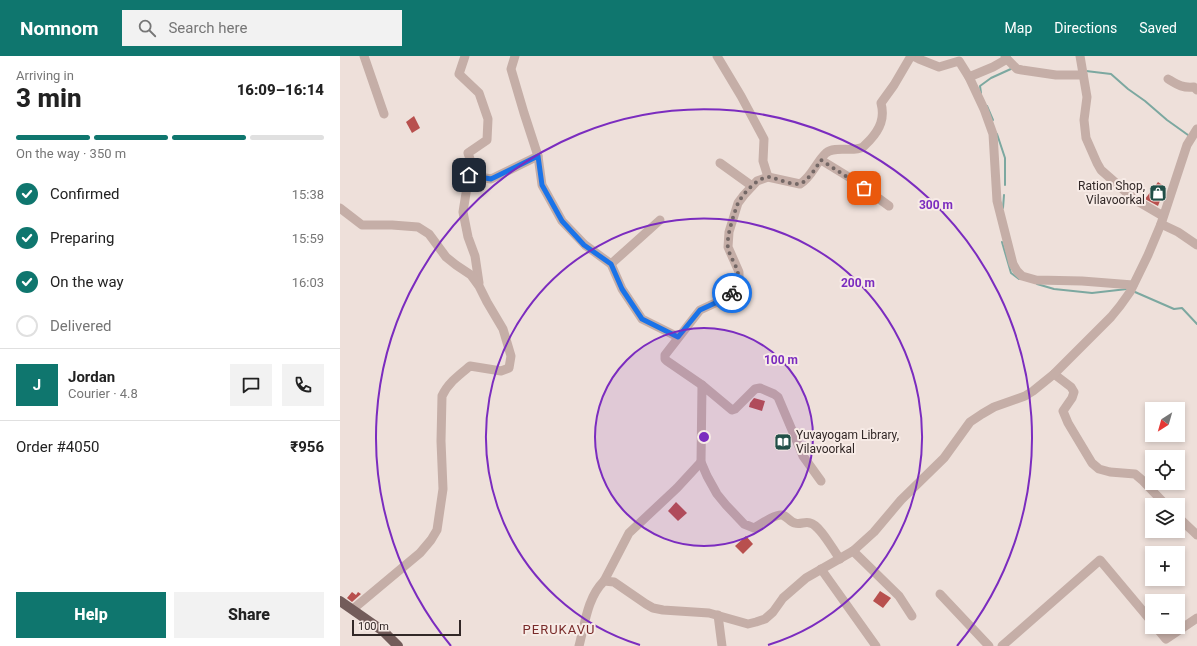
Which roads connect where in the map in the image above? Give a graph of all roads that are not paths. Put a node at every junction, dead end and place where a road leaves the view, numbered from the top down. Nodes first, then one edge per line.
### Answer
1 (364, 56) edge
2 (465, 56) edge
3 (515, 56) edge
4 (717, 56) edge
5 (910, 56) edge
6 (1080, 56) edge
7 (1006, 57) edge
8 (1083, 72) junction
9 (969, 77) junction
10 (1168, 79) dead end
11 (1197, 90) edge
12 (384, 114) dead end
13 (1197, 129) edge
14 (538, 156) junction
15 (821, 160) junction
16 (720, 163) dead end
17 (469, 175) junction
18 (768, 177) junction
19 (752, 186) junction
20 (889, 206) dead end
21 (340, 208) edge
22 (660, 220) dead end
23 (1162, 220) junction
24 (1197, 245) edge
25 (611, 264) junction
26 (1133, 285) junction
27 (479, 286) junction
28 (678, 337) junction
29 (1054, 374) junction
30 (702, 385) junction
31 (701, 462) junction
32 (821, 481) dead end
33 (1159, 498) edge
34 (1185, 522) edge
35 (1196, 531) edge
36 (853, 551) junction
37 (840, 559) junction
38 (821, 569) junction
39 (604, 581) junction
40 (940, 594) dead end
41 (340, 601) edge
42 (353, 609) junction
43 (1145, 614) edge
44 (718, 615) junction
45 (912, 616) dead end
46 (1197, 618) edge
47 (1165, 642) edge
48 (398, 646) edge
49 (579, 646) edge
50 (722, 646) edge
51 (876, 646) edge
52 (989, 646) edge
53 (1002, 646) edge

1 - 12 street
2 - 17 street
3 - 14 street
4 - 18 street
5 - 9 street
5 - 15 street
6 - 8 street
7 - 8 street
7 - 9 street
8 - 23 street
9 - 26 street
10 - 11 street
13 - 23 street
14 - 17 street
14 - 25 street
15 - 18 street
15 - 20 street
16 - 19 street
17 - 27 street
18 - 19 street
19 - 28 street
21 - 27 street
22 - 25 street
23 - 24 street
23 - 26 street
25 - 28 street
26 - 29 street
27 - 42 street
28 - 30 street
29 - 33 street
29 - 36 street
30 - 31 street
30 - 32 street
31 - 37 street
31 - 39 street
34 - 35 street
36 - 37 street
36 - 45 street
37 - 38 street
38 - 44 street
38 - 51 street
39 - 44 street
39 - 49 street
40 - 52 street
41 - 42 main road
42 - 48 main road
43 - 53 street
44 - 50 street
46 - 47 street

